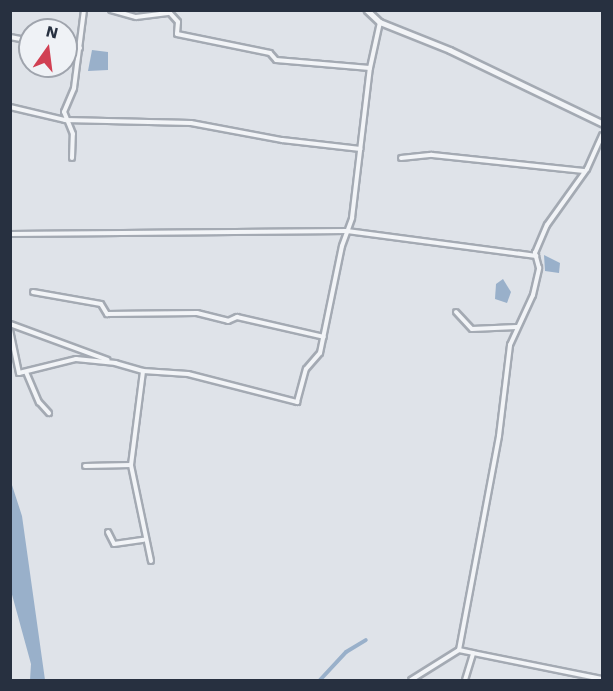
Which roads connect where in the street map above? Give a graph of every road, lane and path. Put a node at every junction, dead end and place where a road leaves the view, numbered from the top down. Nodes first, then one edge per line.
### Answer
1 (84, 10) edge
2 (111, 10) edge
3 (367, 10) edge
4 (380, 22) junction
5 (80, 48) joint
6 (370, 68) junction
7 (10, 107) edge
8 (65, 120) junction
9 (603, 123) edge
10 (603, 135) edge
11 (360, 149) junction
12 (72, 158) dead end
13 (401, 158) dead end
14 (584, 171) junction
15 (347, 231) junction
16 (10, 234) edge
17 (536, 256) junction
18 (33, 292) dead end
19 (456, 312) dead end
20 (10, 324) edge
21 (517, 327) junction
22 (10, 330) edge
23 (324, 337) junction
24 (116, 363) junction
25 (143, 371) junction
26 (26, 372) junction
27 (49, 413) dead end
28 (131, 465) junction
29 (85, 466) dead end
30 (108, 532) dead end
31 (144, 540) junction
32 (151, 561) dead end
33 (459, 651) junction
34 (473, 653) junction
35 (413, 679) edge
36 (603, 679) edge
37 (465, 681) edge

1 - 5 street
2 - 6 street
3 - 4 street
4 - 6 street
4 - 9 street
5 - 8 street
6 - 11 street
7 - 8 street
8 - 11 street
8 - 12 street
10 - 14 street
11 - 15 street
13 - 14 street
14 - 17 street
15 - 16 street
15 - 17 street
15 - 23 street
17 - 21 street
18 - 23 street
19 - 21 street
20 - 24 street
21 - 33 street
22 - 26 street
23 - 25 street
24 - 25 street
24 - 26 street
25 - 28 street
26 - 27 street
28 - 29 street
28 - 31 street
30 - 31 street
31 - 32 street
33 - 34 street
33 - 35 street
34 - 36 street
34 - 37 street

